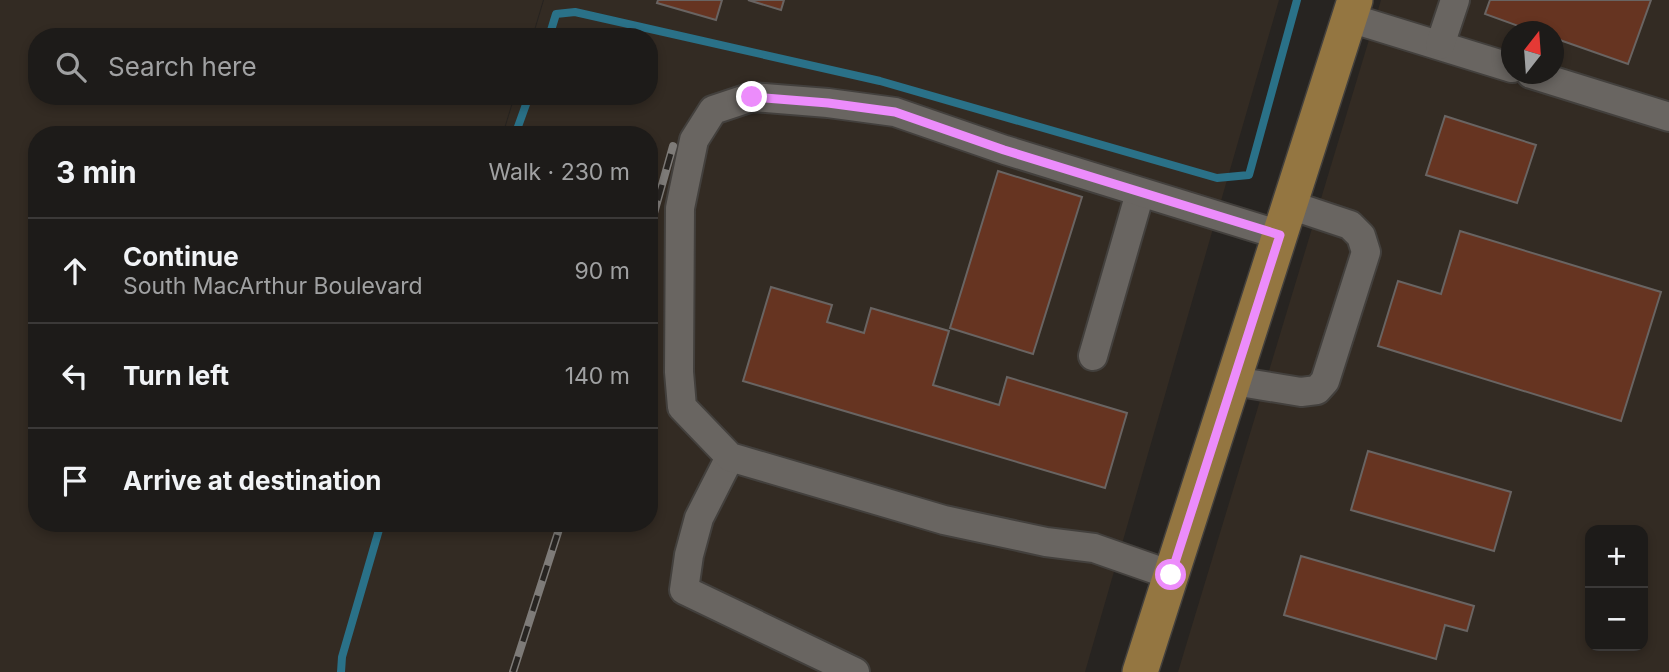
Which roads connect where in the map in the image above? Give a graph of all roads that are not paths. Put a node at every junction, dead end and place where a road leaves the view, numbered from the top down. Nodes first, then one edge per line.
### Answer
1 (1455, 0) edge
2 (1353, 9) edge
3 (1440, 45) junction
4 (1501, 65) edge
5 (1564, 83) edge
6 (1666, 110) edge
7 (1140, 192) junction
8 (1285, 220) junction
9 (1093, 356) dead end
10 (1234, 381) junction
11 (730, 457) junction
12 (1171, 575) junction
13 (855, 672) edge
14 (1140, 672) edge

1 - 3 street
2 - 3 street
2 - 8 main road
3 - 4 street
5 - 6 street
7 - 8 street
7 - 9 street
7 - 11 street
8 - 10 main road
8 - 10 street
10 - 12 main road
11 - 12 street
11 - 13 street
12 - 14 main road

